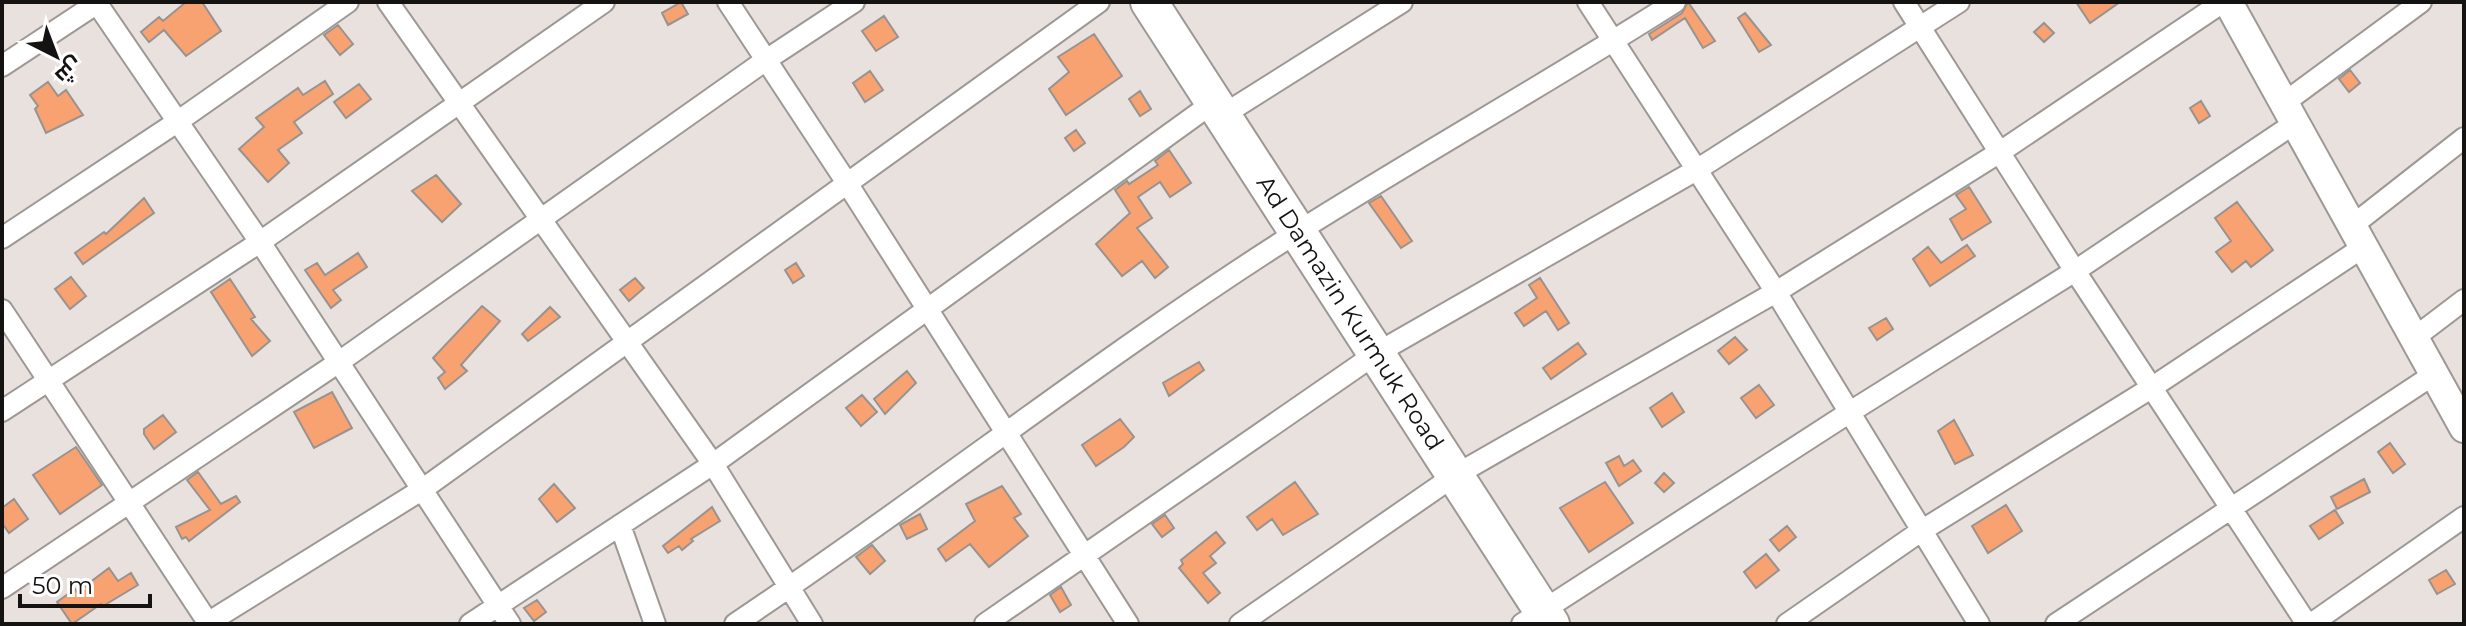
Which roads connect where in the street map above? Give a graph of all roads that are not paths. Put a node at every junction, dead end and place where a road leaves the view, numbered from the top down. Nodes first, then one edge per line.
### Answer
1 (348, 2) edge
2 (388, 2) edge
3 (604, 2) edge
4 (728, 2) edge
5 (854, 2) edge
6 (1099, 2) edge
7 (1149, 2) edge
8 (1402, 2) edge
9 (1588, 2) edge
10 (1675, 2) edge
11 (1904, 2) edge
12 (1959, 2) edge
13 (2226, 2) edge
14 (2421, 2) edge
15 (98, 3) edge
16 (1920, 28) junction
17 (1614, 41) junction
18 (766, 60) junction
19 (2, 66) edge
20 (459, 105) junction
21 (1218, 108) junction
22 (2290, 113) junction
23 (177, 122) junction
24 (2464, 138) edge
25 (2000, 152) junction
26 (1698, 169) junction
27 (847, 183) junction
28 (541, 221) junction
29 (1298, 232) junction
30 (2359, 236) junction
31 (2, 238) edge
32 (260, 242) junction
33 (2075, 271) junction
34 (1776, 292) junction
35 (2464, 300) edge
36 (928, 309) junction
37 (2, 310) edge
38 (2414, 338) junction
39 (627, 341) junction
40 (1377, 353) junction
41 (339, 362) junction
42 (2433, 375) junction
43 (50, 382) junction
44 (2151, 388) junction
45 (2, 411) edge
46 (1850, 412) junction
47 (2464, 428) edge
48 (1004, 432) junction
49 (713, 464) junction
50 (1454, 476) junction
51 (423, 489) junction
52 (130, 502) junction
53 (2230, 509) junction
54 (2464, 517) edge
55 (620, 525) junction
56 (1921, 531) junction
57 (1083, 554) junction
58 (790, 587) junction
59 (2, 588) edge
60 (500, 606) junction
61 (1539, 620) edge
62 (208, 624) edge
63 (470, 624) edge
64 (510, 624) edge
65 (655, 624) edge
66 (735, 624) edge
67 (812, 624) edge
68 (985, 624) edge
69 (1128, 624) edge
70 (1240, 624) edge
71 (1787, 624) edge
72 (1979, 624) edge
73 (2056, 624) edge
74 (2309, 624) edge

1 - 23 street
2 - 20 street
3 - 20 street
4 - 18 street
5 - 18 street
6 - 27 street
7 - 21 highway, Ad Damazin Kurmuk Road
8 - 21 street
9 - 17 street
10 - 17 street
11 - 16 street
12 - 16 street
13 - 22 street
13 - 25 street
14 - 22 street
15 - 19 street
15 - 23 street
16 - 25 street
16 - 26 street
17 - 26 street
17 - 29 street
18 - 27 street
18 - 28 street
20 - 28 street
20 - 32 street
21 - 29 highway, Ad Damazin Kurmuk Road
21 - 36 street
22 - 30 street
22 - 33 street
23 - 31 street
23 - 32 street
24 - 30 street
25 - 33 street
25 - 34 street
26 - 34 street
26 - 40 street
27 - 36 street
27 - 39 street
28 - 39 street
28 - 41 street
29 - 40 highway, Ad Damazin Kurmuk Road
29 - 48 street
30 - 38 street
30 - 44 street
32 - 41 street
32 - 43 street
33 - 44 street
33 - 46 street
34 - 46 street
34 - 50 street
35 - 38 street
36 - 48 street
36 - 49 street
37 - 43 street
38 - 42 street
39 - 49 street
39 - 51 street
40 - 50 highway, Ad Damazin Kurmuk Road
40 - 57 street
41 - 51 street
41 - 52 street
42 - 47 street
42 - 53 street
43 - 45 street
43 - 52 street
44 - 53 street
44 - 56 street
46 - 56 street
46 - 61 street
48 - 57 street
48 - 58 street
49 - 55 street
49 - 58 street
50 - 61 highway, Ad Damazin Kurmuk Road
50 - 70 street
51 - 60 street
51 - 62 street
52 - 59 street
52 - 62 street
53 - 73 street
53 - 74 street
54 - 74 street
55 - 60 street
55 - 65 street
56 - 71 street
56 - 72 street
57 - 68 street
57 - 69 street
58 - 66 street
58 - 67 street
60 - 63 street
60 - 64 street

